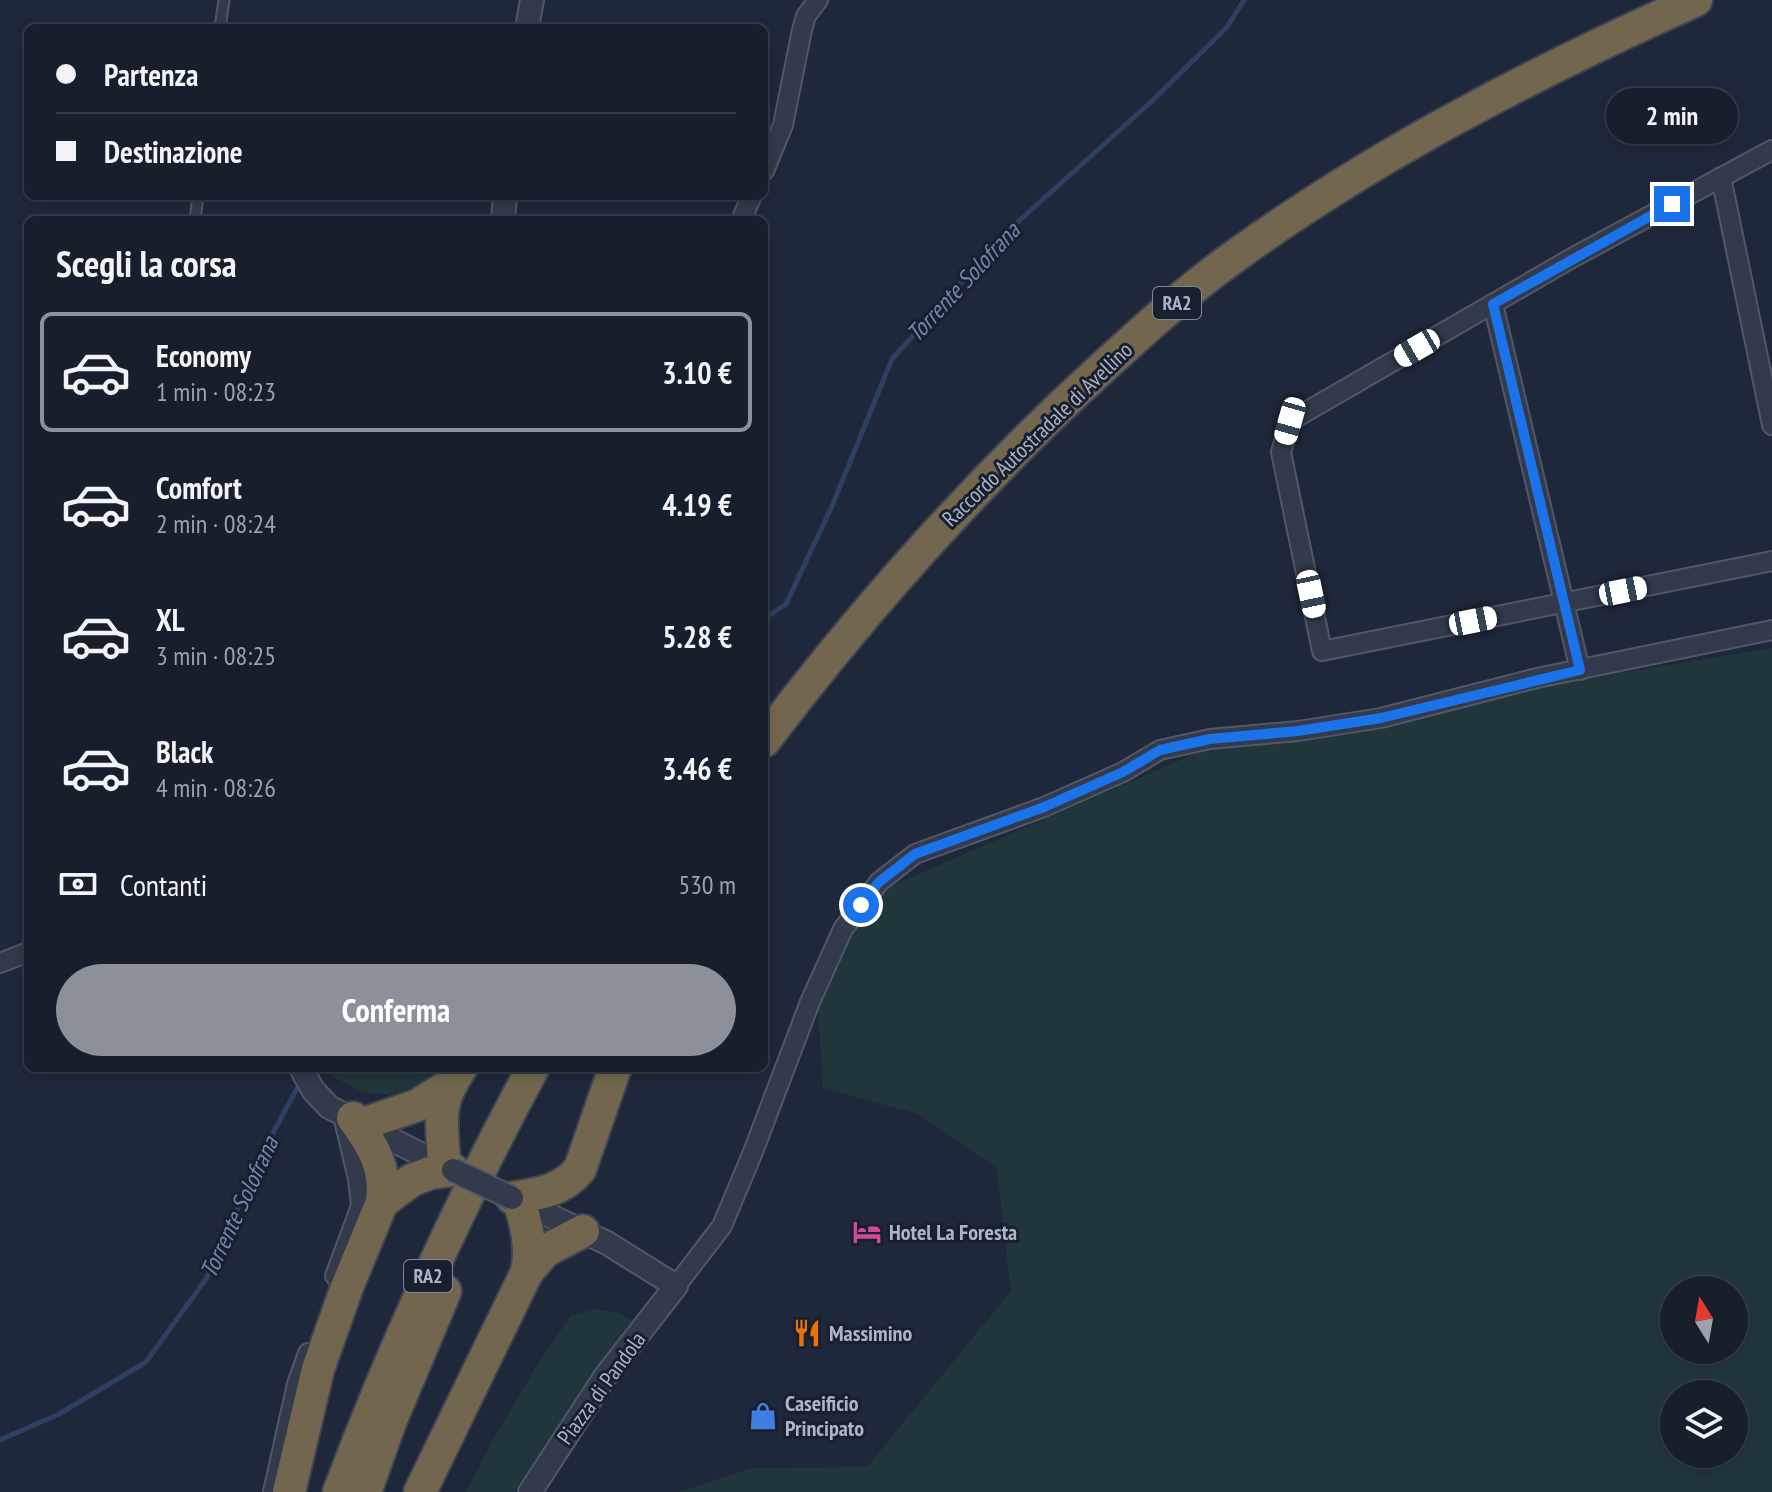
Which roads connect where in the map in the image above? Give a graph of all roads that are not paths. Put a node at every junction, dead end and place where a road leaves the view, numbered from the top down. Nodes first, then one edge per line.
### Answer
1 (224, 0) edge
2 (532, 0) edge
3 (818, 0) edge
4 (1646, 0) edge
5 (1696, 0) edge
6 (221, 24) edge
7 (528, 24) edge
8 (1772, 150) edge
9 (768, 161) edge
10 (1721, 177) junction
11 (1493, 304) junction
12 (1772, 425) edge
13 (1772, 561) edge
14 (1564, 602) junction
15 (1772, 630) edge
16 (1580, 670) junction
17 (768, 700) edge
18 (768, 736) edge
19 (24, 954) edge
20 (0, 963) edge
21 (303, 1072) edge
22 (531, 1072) edge
23 (554, 1072) edge
24 (614, 1072) edge
25 (455, 1077) edge
26 (353, 1118) junction
27 (448, 1168) junction
28 (580, 1169) junction
29 (516, 1200) junction
30 (382, 1202) junction
31 (588, 1234) junction
32 (527, 1272) junction
33 (676, 1286) junction
34 (273, 1492) edge
35 (289, 1492) edge
36 (339, 1492) edge
37 (365, 1492) edge
38 (420, 1492) edge
39 (530, 1492) edge

1 - 6 lane
2 - 7 street
3 - 9 street
4 - 17 highway, Raccordo Autostradale di Avellino / RA2
5 - 18 highway, Raccordo Autostradale di Avellino / RA2
8 - 10 street
10 - 11 street
10 - 12 street
11 - 14 street
11 - 14 street
13 - 14 street
14 - 16 street
15 - 16 street
16 - 33 street
19 - 20 street
21 - 26 street
22 - 36 highway, RA2
23 - 37 highway, RA2
24 - 28 highway
25 - 26 highway
25 - 27 highway
26 - 27 street
26 - 30 highway
26 - 34 street
27 - 29 street, bridge
27 - 30 highway
28 - 29 highway
28 - 31 highway
29 - 31 street
29 - 32 highway
30 - 35 highway
31 - 32 highway
31 - 33 street
32 - 38 highway
33 - 39 street, Piazza di Pandola

